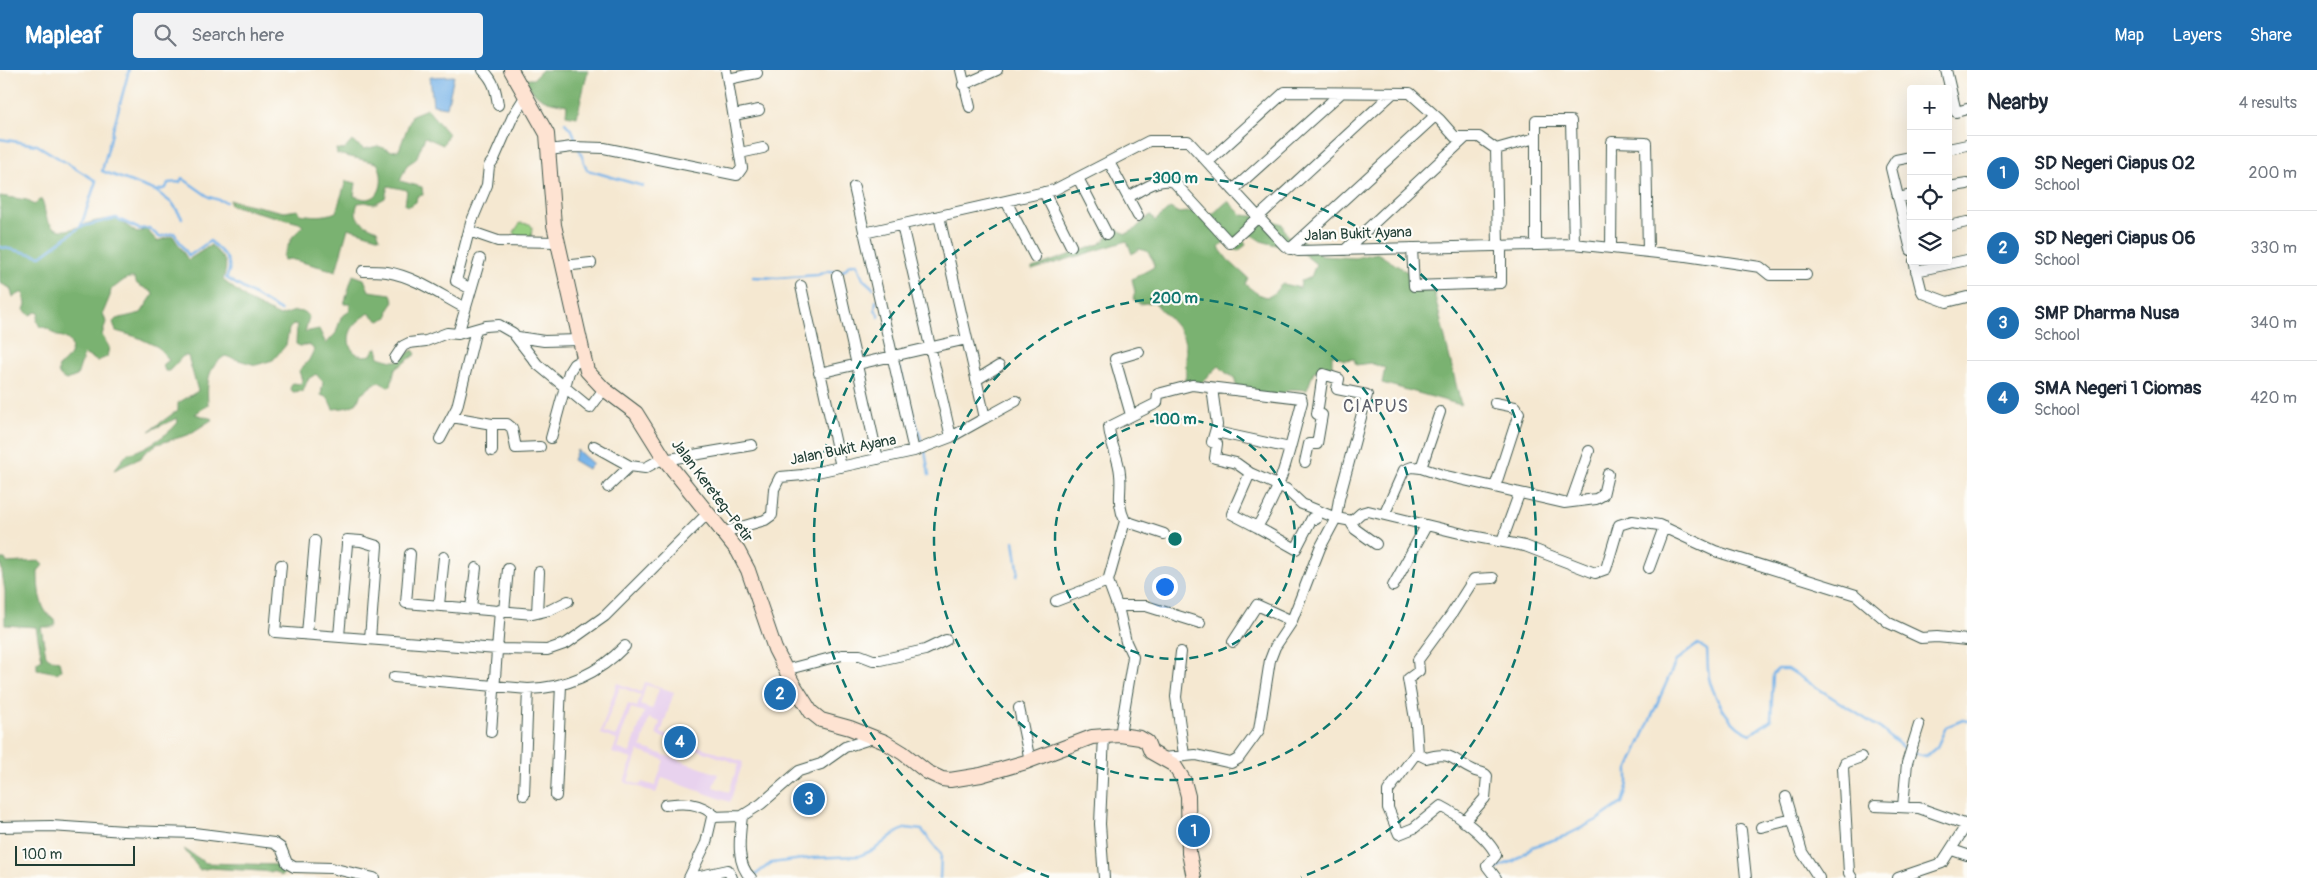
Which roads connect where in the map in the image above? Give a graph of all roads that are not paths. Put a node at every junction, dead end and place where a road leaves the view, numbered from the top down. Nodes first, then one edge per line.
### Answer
1 (484, 70) edge
2 (511, 70) edge
3 (960, 70) edge
4 (997, 70) edge
5 (1946, 70) edge
6 (757, 73) dead end
7 (727, 74) edge
8 (963, 86) junction
9 (1341, 93) junction
10 (1394, 93) junction
11 (525, 96) junction
12 (498, 105) dead end
13 (970, 108) dead end
14 (1967, 109) edge
15 (759, 110) dead end
16 (734, 115) junction
17 (1435, 116) junction
18 (1466, 137) junction
19 (1535, 138) junction
20 (1967, 145) edge
21 (762, 148) dead end
22 (1952, 148) edge
23 (1496, 149) junction
24 (549, 150) junction
25 (740, 153) junction
26 (1907, 158) edge
27 (1109, 162) junction
28 (1208, 162) junction
29 (1078, 178) junction
30 (1967, 184) edge
31 (1952, 186) edge
32 (854, 187) dead end
33 (1233, 190) junction
34 (1044, 192) junction
35 (1907, 196) edge
36 (1128, 197) junction
37 (1898, 198) junction
38 (1006, 201) junction
39 (939, 216) junction
40 (1138, 216) dead end
41 (1258, 218) junction
42 (1967, 222) edge
43 (902, 225) junction
44 (1952, 225) edge
45 (1907, 228) edge
46 (469, 231) junction
47 (864, 233) junction
48 (1107, 234) dead end
49 (558, 242) junction
50 (1536, 244) junction
51 (1574, 244) junction
52 (1071, 246) dead end
53 (1499, 246) junction
54 (1412, 248) junction
55 (1611, 248) junction
56 (1290, 249) junction
57 (1345, 250) junction
58 (1648, 252) junction
59 (1036, 257) dead end
60 (480, 259) dead end
61 (1967, 260) edge
62 (590, 263) dead end
63 (563, 266) junction
64 (1915, 266) edge
65 (363, 271) dead end
66 (1806, 275) dead end
67 (837, 276) dead end
68 (801, 286) dead end
69 (471, 289) junction
70 (1967, 297) edge
71 (465, 308) junction
72 (476, 329) junction
73 (458, 334) junction
74 (518, 337) junction
75 (967, 339) junction
76 (579, 340) junction
77 (930, 348) junction
78 (1139, 352) dead end
79 (893, 356) junction
80 (395, 358) dead end
81 (583, 359) junction
82 (856, 364) junction
83 (999, 366) dead end
84 (820, 373) junction
85 (976, 380) junction
86 (563, 387) junction
87 (1212, 388) junction
88 (604, 389) junction
89 (1016, 401) dead end
90 (1495, 403) dead end
91 (1440, 412) dead end
92 (1131, 416) junction
93 (452, 417) junction
94 (985, 418) junction
95 (492, 424) junction
96 (1216, 432) junction
97 (951, 437) junction
98 (551, 438) dead end
99 (440, 439) dead end
100 (752, 445) dead end
101 (594, 446) dead end
102 (540, 447) dead end
103 (1290, 448) junction
104 (492, 451) dead end
105 (1589, 451) dead end
106 (914, 452) junction
107 (878, 459) junction
108 (666, 461) junction
109 (1305, 462) dead end
110 (630, 466) junction
111 (841, 467) junction
112 (1421, 468) junction
113 (1250, 473) junction
114 (1608, 474) dead end
115 (1280, 485) junction
116 (608, 487) dead end
117 (1495, 487) junction
118 (1516, 492) junction
119 (1571, 502) junction
120 (1318, 511) junction
121 (708, 513) junction
122 (1385, 513) junction
123 (1336, 518) junction
124 (1125, 521) junction
125 (1350, 521) junction
126 (1426, 526) junction
127 (1257, 527) junction
128 (1664, 527) junction
129 (724, 532) junction
130 (1164, 534) dead end
131 (315, 541) dead end
132 (1502, 541) junction
133 (1376, 544) dead end
134 (410, 554) dead end
135 (444, 557) dead end
136 (281, 565) dead end
137 (476, 568) dead end
138 (1648, 568) dead end
139 (508, 570) dead end
140 (539, 572) dead end
141 (1494, 578) dead end
142 (1108, 580) junction
143 (1393, 586) dead end
144 (568, 600) dead end
145 (1056, 601) dead end
146 (440, 605) junction
147 (1117, 606) junction
148 (472, 608) junction
149 (502, 611) junction
150 (537, 613) junction
151 (1292, 621) junction
152 (1200, 623) dead end
153 (306, 634) junction
154 (339, 636) junction
155 (370, 639) junction
156 (946, 640) dead end
157 (1967, 640) edge
158 (1233, 642) dead end
159 (625, 646) dead end
160 (497, 649) junction
161 (1181, 652) dead end
162 (785, 670) junction
163 (394, 678) dead end
164 (561, 685) junction
165 (495, 686) junction
166 (528, 689) junction
167 (1018, 708) dead end
168 (1919, 725) dead end
169 (491, 732) dead end
170 (1104, 735) junction
171 (1120, 736) junction
172 (873, 738) junction
173 (1418, 754) junction
174 (1184, 755) junction
175 (1861, 757) dead end
176 (1163, 758) junction
177 (1030, 761) junction
178 (524, 794) dead end
179 (556, 796) dead end
180 (1786, 797) dead end
181 (665, 805) dead end
182 (1875, 806) dead end
183 (1903, 806) junction
184 (715, 816) junction
185 (742, 816) junction
186 (1792, 819) junction
187 (1464, 822) junction
188 (1967, 825) edge
189 (0, 827) edge
190 (1761, 828) dead end
191 (1741, 830) dead end
192 (1952, 850) junction
193 (1967, 856) edge
194 (1493, 875) edge
195 (748, 877) edge
196 (374, 878) edge
197 (690, 878) edge
198 (732, 878) edge
199 (1104, 878) edge
200 (1194, 878) edge
201 (1746, 878) edge
202 (1819, 878) edge
203 (1852, 878) edge
204 (1898, 878) edge

1 - 12 street
2 - 11 street, Jalan Kereteg–Petir
3 - 8 street
4 - 8 street
5 - 14 street
6 - 7 street
7 - 16 street
8 - 13 street
9 - 10 street
9 - 28 street
9 - 33 street
10 - 17 street
10 - 41 street
11 - 24 street, Jalan Kereteg–Petir
11 - 46 street
15 - 16 street
16 - 25 street
17 - 18 street
17 - 56 street
18 - 23 street
18 - 57 street
19 - 23 street
19 - 50 street
19 - 51 street
20 - 22 street
21 - 25 street
23 - 53 street
24 - 25 street
24 - 49 street, Jalan Kereteg–Petir
26 - 37 street
27 - 28 street, Jalan Bukit Ayana
27 - 29 street, Jalan Bukit Ayana
27 - 36 street
28 - 33 street, Jalan Bukit Ayana
29 - 34 street, Jalan Bukit Ayana
29 - 48 street
30 - 31 street
32 - 47 street
33 - 41 street, Jalan Bukit Ayana
34 - 38 street, Jalan Bukit Ayana
34 - 52 street
35 - 37 street
36 - 40 street
36 - 41 street
37 - 45 street
38 - 39 street, Jalan Bukit Ayana
38 - 59 street
39 - 43 street, Jalan Bukit Ayana
39 - 75 street
41 - 56 street, Jalan Bukit Ayana
42 - 44 street
43 - 47 street, Jalan Bukit Ayana
43 - 77 street
46 - 49 street
46 - 69 street
47 - 79 street, Jalan Bukit Ayana
49 - 63 street, Jalan Kereteg–Petir
50 - 51 street, Jalan Bukit Ayana
50 - 53 street, Jalan Bukit Ayana
51 - 55 street, Jalan Bukit Ayana
53 - 54 street, Jalan Bukit Ayana
53 - 54 street
54 - 57 street, Jalan Bukit Ayana
55 - 58 street, Jalan Bukit Ayana
55 - 58 street
56 - 57 street, Jalan Bukit Ayana
58 - 66 street, Jalan Bukit Ayana
60 - 69 street
61 - 64 street
62 - 63 street
63 - 76 street, Jalan Kereteg–Petir
64 - 70 street
65 - 71 street
67 - 82 street
68 - 84 street
69 - 71 street
71 - 73 street
72 - 73 street
72 - 74 street
72 - 93 street
73 - 80 street
74 - 76 street
74 - 86 street
75 - 77 street
75 - 85 street
76 - 81 street, Jalan Kereteg–Petir
77 - 79 street
77 - 97 street
78 - 92 street
79 - 82 street
79 - 106 street, Jalan Bukit Ayana
81 - 86 street
81 - 88 street, Jalan Kereteg–Petir
82 - 84 street
82 - 107 street
83 - 85 street
84 - 111 street
85 - 94 street
86 - 88 street
86 - 98 street
87 - 92 street
87 - 96 street
87 - 103 street
88 - 108 street, Jalan Kereteg–Petir
89 - 94 street, Jalan Bukit Ayana
90 - 117 street
91 - 112 street
92 - 124 street
93 - 95 street
93 - 99 street
94 - 97 street, Jalan Bukit Ayana
95 - 102 street
95 - 104 street
96 - 103 street
96 - 113 street
97 - 106 street, Jalan Bukit Ayana
100 - 108 street
101 - 110 street
103 - 115 street
105 - 119 street
106 - 107 street, Jalan Bukit Ayana
107 - 111 street, Jalan Bukit Ayana
108 - 110 street
108 - 121 street, Jalan Kereteg–Petir
109 - 123 street
110 - 116 street
111 - 129 street, Jalan Bukit Ayana
112 - 117 street
112 - 122 street
113 - 115 street
113 - 127 street
114 - 119 street
115 - 120 street
115 - 127 street
117 - 118 street
118 - 119 street
118 - 132 street
120 - 123 street
120 - 127 street
121 - 129 street, Jalan Kereteg–Petir
121 - 160 street
122 - 125 street
122 - 126 street
123 - 125 street
123 - 151 street
124 - 130 street
124 - 142 street
125 - 133 street
126 - 132 street
126 - 143 street
128 - 132 street
128 - 138 street
128 - 157 street
129 - 162 street, Jalan Kereteg–Petir
131 - 153 street
134 - 146 street
135 - 146 street
136 - 153 street
137 - 148 street
139 - 149 street
140 - 150 street
141 - 173 street
142 - 145 street
142 - 147 street
144 - 150 street
146 - 148 street
147 - 152 street
147 - 171 street
148 - 149 street
149 - 150 street
149 - 160 street
151 - 158 street
151 - 174 street
153 - 154 street
154 - 155 street
154 - 155 street
155 - 160 street
156 - 162 street
159 - 164 street
160 - 165 street
161 - 174 street
162 - 172 street, Jalan Kereteg–Petir
163 - 165 street
164 - 166 street
164 - 179 street
165 - 166 street
165 - 169 street
166 - 178 street
167 - 177 street
168 - 183 street
170 - 171 street, Jalan Kereteg–Petir
170 - 177 street, Jalan Kereteg–Petir
170 - 199 street
171 - 176 street, Jalan Kereteg–Petir
172 - 177 street, Jalan Kereteg–Petir
172 - 185 street
173 - 187 street
173 - 187 street
174 - 176 street
175 - 203 street
176 - 200 street, Jalan Kereteg–Petir
180 - 186 street
181 - 184 street
182 - 183 street
183 - 188 street
184 - 185 street
184 - 197 street
185 - 195 street
186 - 190 street
186 - 202 street
187 - 194 street
188 - 192 street
189 - 196 street
191 - 201 street
192 - 193 street
192 - 204 street
197 - 198 street

